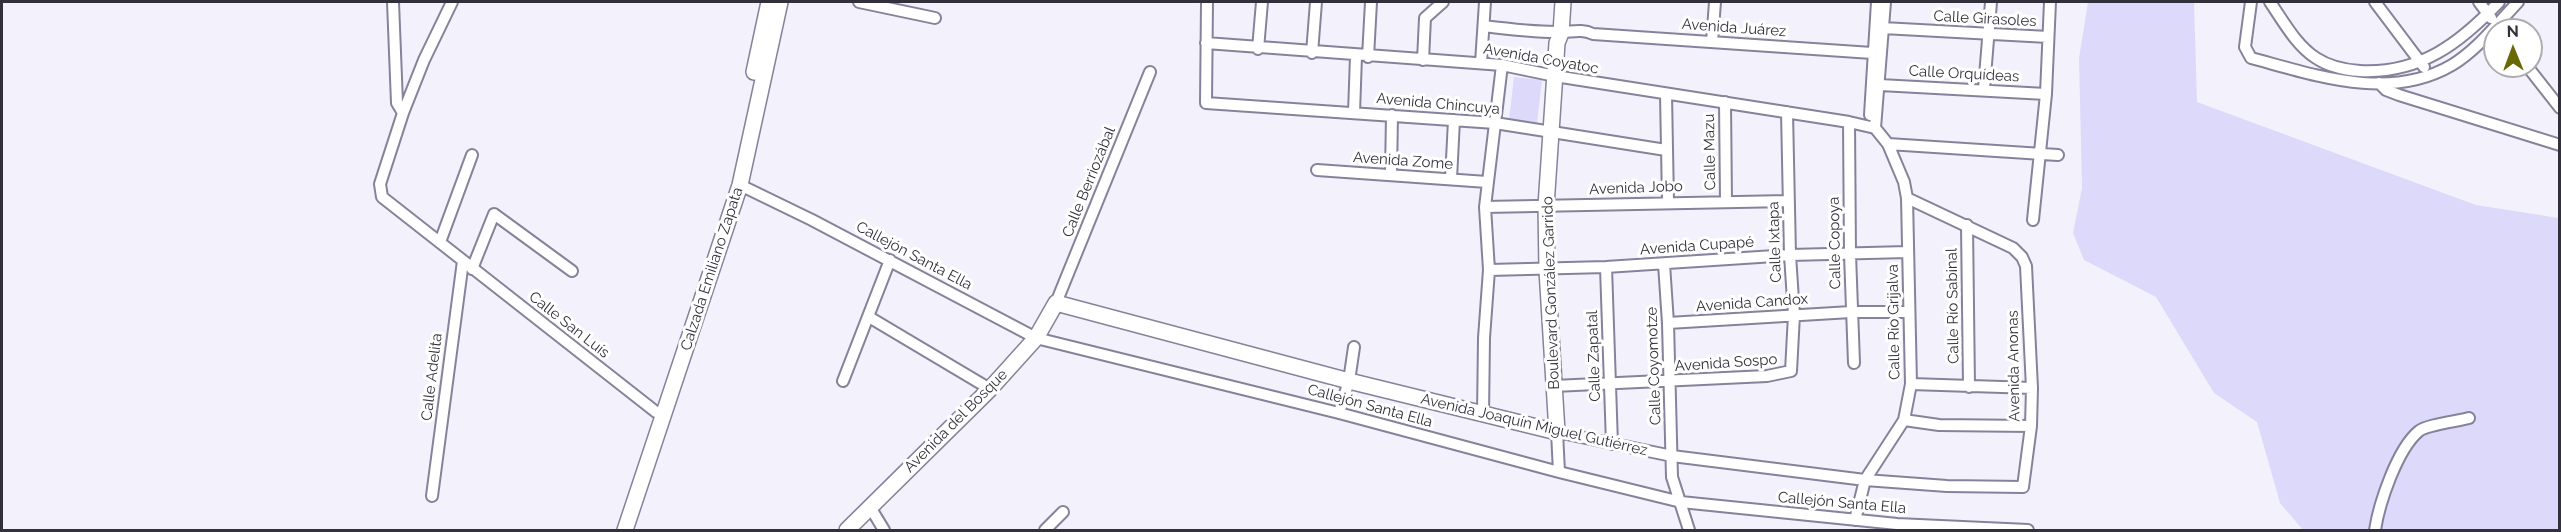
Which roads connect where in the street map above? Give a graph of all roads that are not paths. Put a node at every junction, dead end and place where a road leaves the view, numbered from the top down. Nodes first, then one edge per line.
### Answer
1 (393, 2) edge
2 (452, 2) edge
3 (769, 2) edge
4 (780, 2) edge
5 (860, 2) edge
6 (1207, 2) edge
7 (1262, 2) edge
8 (1316, 2) edge
9 (1371, 2) edge
10 (1443, 2) edge
11 (1485, 2) edge
12 (1554, 2) edge
13 (1563, 2) edge
14 (1715, 2) edge
15 (1876, 2) edge
16 (1885, 2) edge
17 (1991, 2) edge
18 (2050, 2) edge
19 (2251, 2) edge
20 (2270, 2) edge
21 (2375, 2) edge
22 (2479, 2) edge
23 (2499, 2) edge
24 (2518, 2) edge
25 (2487, 14) junction
26 (935, 18) dead end
27 (2490, 18) edge
28 (2505, 18) edge
29 (1484, 26) junction
30 (1883, 28) junction
31 (1988, 33) junction
32 (1560, 35) junction
33 (2048, 38) junction
34 (2483, 40) edge
35 (1712, 42) junction
36 (1206, 44) junction
37 (1258, 49) junction
38 (1312, 53) junction
39 (1872, 53) junction
40 (1356, 56) junction
41 (1368, 57) junction
42 (1423, 60) junction
43 (2421, 62) junction
44 (1481, 63) junction
45 (1502, 65) junction
46 (2333, 65) junction
47 (2379, 71) junction
48 (1150, 72) dead end
49 (2430, 75) junction
50 (1555, 76) junction
51 (2536, 78) edge
52 (2332, 79) junction
53 (2379, 84) junction
54 (1880, 85) junction
55 (1984, 89) junction
56 (1666, 94) junction
57 (2046, 94) junction
58 (1725, 102) junction
59 (2559, 108) edge
60 (1354, 112) junction
61 (1787, 112) junction
62 (403, 113) junction
63 (1392, 115) junction
64 (1454, 120) junction
65 (1849, 122) junction
66 (1495, 123) junction
67 (1872, 128) junction
68 (1552, 132) junction
69 (1888, 144) junction
70 (2559, 145) edge
71 (1666, 150) junction
72 (2041, 154) junction
73 (472, 155) dead end
74 (2058, 155) dead end
75 (1317, 170) dead end
76 (1391, 174) junction
77 (1451, 179) junction
78 (1487, 182) junction
79 (740, 185) junction
80 (1907, 198) junction
81 (1726, 201) junction
82 (1788, 201) junction
83 (1668, 202) junction
84 (1546, 206) junction
85 (1485, 207) junction
86 (724, 220) junction
87 (2032, 220) dead end
88 (1967, 225) junction
89 (440, 242) junction
90 (1907, 252) junction
91 (1850, 254) junction
92 (1790, 255) junction
93 (890, 260) junction
94 (463, 261) junction
95 (1664, 264) junction
96 (1606, 267) junction
97 (472, 269) junction
98 (1489, 270) junction
99 (1547, 270) junction
100 (572, 272) dead end
101 (1056, 303) junction
102 (1851, 312) junction
103 (1908, 312) junction
104 (1794, 315) junction
105 (868, 317) junction
106 (1668, 323) junction
107 (1036, 338) junction
108 (1354, 347) dead end
109 (1854, 363) dead end
110 (1791, 371) joint
111 (843, 381) dead end
112 (1349, 381) junction
113 (1670, 382) junction
114 (1610, 384) junction
115 (1911, 384) junction
116 (1554, 386) junction
117 (1969, 387) junction
118 (990, 388) junction
119 (2032, 388) junction
120 (656, 412) junction
121 (1339, 413) junction
122 (1483, 415) junction
123 (2469, 418) dead end
124 (1904, 420) junction
125 (2031, 426) junction
126 (1557, 432) junction
127 (652, 435) junction
128 (1612, 444) junction
129 (1672, 456) junction
130 (1559, 472) junction
131 (1866, 480) junction
132 (2024, 487) joint
133 (432, 496) dead end
134 (1681, 502) junction
135 (870, 507) junction
136 (1063, 512) dead end
137 (1855, 520) junction
138 (1929, 528) edge
139 (623, 530) edge
140 (847, 531) edge
141 (884, 531) edge
142 (1045, 531) edge
143 (1689, 531) edge
144 (2028, 531) edge
145 (2375, 531) edge

1 - 62 street
2 - 62 street, Calle San Luís
3 - 86 street, Calzada Emiliano Zapata
4 - 79 street, Calzada Emiliano Zapata
5 - 26 street
6 - 36 street
7 - 37 street
8 - 38 street
9 - 41 street
10 - 42 street
11 - 29 street
12 - 32 street, Boulevard González Garrido
13 - 32 street, Boulevard González Garrido
14 - 35 street
15 - 39 street
16 - 30 street
17 - 31 street
18 - 33 street
19 - 52 street
20 - 46 street
21 - 43 street
22 - 25 street
23 - 25 street
24 - 28 street
25 - 27 street
25 - 43 street
29 - 32 street, Avenida Juárez
29 - 44 street
30 - 31 street, Calle Girasoles
30 - 54 street
31 - 33 street, Calle Girasoles
31 - 55 street
32 - 35 street, Avenida Juárez
32 - 50 street, Boulevard González Garrido
33 - 57 street
34 - 49 street
35 - 39 street, Avenida Juárez
36 - 37 street, Avenida Coyatoc
36 - 60 street, Avenida Chincuya
37 - 38 street, Avenida Coyatoc
38 - 40 street, Avenida Coyatoc
39 - 67 street
40 - 41 street, Avenida Coyatoc
40 - 60 street
41 - 42 street, Avenida Coyatoc
42 - 44 street, Avenida Coyatoc
43 - 47 street
43 - 49 street
44 - 45 street, Avenida Coyatoc
45 - 50 street, Avenida Coyatoc
45 - 66 street
46 - 47 street
46 - 52 street
47 - 53 street
48 - 101 street, Calle Berriozábal
49 - 53 street
50 - 56 street, Avenida Coyatoc
50 - 68 street, Boulevard González Garrido
51 - 59 street
52 - 53 street
53 - 70 street
54 - 55 street, Calle Orquídeas
54 - 67 street
55 - 57 street, Calle Orquídeas
56 - 58 street, Avenida Coyatoc
56 - 71 street
57 - 72 street
58 - 61 street, Avenida Coyatoc
58 - 81 street, Calle Mazu
60 - 63 street, Avenida Chincuya
61 - 65 street, Avenida Coyatoc
61 - 82 street, Calle Ixtapa
62 - 89 street, Calle San Luís
63 - 64 street, Avenida Chincuya
63 - 76 street
64 - 66 street, Avenida Chincuya
64 - 77 street
65 - 67 street, Avenida Coyatoc
65 - 91 street, Calle Copoya
66 - 68 street, Avenida Chincuya
66 - 78 street
67 - 69 street, Calle Río Grijalva
68 - 71 street, Avenida Chincuya
68 - 84 street, Boulevard González Garrido
69 - 72 street
69 - 80 street, Calle Río Grijalva
71 - 83 street
72 - 74 street
72 - 87 street
73 - 89 street
75 - 76 street, Avenida Zome
76 - 77 street, Avenida Zome
77 - 78 street, Avenida Zome
78 - 85 street
79 - 86 street, Calzada Emiliano Zapata
79 - 93 street, Callejón Santa Ella
80 - 88 street
80 - 90 street, Calle Río Grijalva
81 - 82 street, Avenida Jobo
81 - 83 street, Avenida Jobo
82 - 92 street, Calle Ixtapa
83 - 84 street, Avenida Jobo
84 - 85 street, Avenida Jobo
84 - 99 street, Boulevard González Garrido
85 - 98 street
86 - 120 street, Calzada Emiliano Zapata
86 - 127 street, Calzada Emiliano Zapata
88 - 117 street, Calle Río Sabinal
88 - 119 street, Avenida Anonas
89 - 94 street, Calle San Luís
90 - 91 street, Avenida Cupapé
90 - 103 street, Calle Río Grijalva
91 - 92 street, Avenida Cupapé
91 - 102 street, Calle Copoya
92 - 95 street, Avenida Cupapé
92 - 104 street, Calle Ixtapa
93 - 105 street
93 - 107 street, Callejón Santa Ella
94 - 97 street, Calle San Luís
94 - 133 street, Calle Adelita
95 - 96 street, Avenida Cupapé
95 - 106 street, Calle Coyomotze
96 - 99 street, Avenida Cupapé
96 - 114 street, Calle Zapatal
97 - 100 street
97 - 120 street, Calle San Luís
98 - 99 street, Avenida Cupapé
98 - 122 street
99 - 116 street, Boulevard González Garrido
101 - 107 street, Avenida del Bosque
101 - 112 street, Avenida Joaquín Miguel Gutiérrez
102 - 103 street, Avenida Candox
102 - 104 street, Avenida Candox
102 - 109 street, Calle Copoya
103 - 115 street, Calle Río Grijalva
104 - 106 street, Avenida Candox
104 - 110 street, Calle Ixtapa
105 - 111 street
105 - 118 street
106 - 113 street, Calle Coyomotze
107 - 118 street, Avenida del Bosque
107 - 121 street, Callejón Santa Ella
108 - 112 street
110 - 113 street, Avenida Sospo
112 - 121 street
112 - 122 street, Avenida Joaquín Miguel Gutiérrez
113 - 114 street, Avenida Sospo
113 - 129 street, Calle Coyomotze
114 - 116 street, Avenida Sospo
114 - 128 street, Calle Zapatal
115 - 117 street
115 - 124 street, Calle Río Grijalva
116 - 126 street, Boulevard González Garrido
117 - 119 street
118 - 135 street, Avenida del Bosque
119 - 125 street, Avenida Anonas
120 - 127 street, Calzada Emiliano Zapata
121 - 130 street, Callejón Santa Ella
122 - 126 street, Avenida Joaquín Miguel Gutiérrez
123 - 145 street
124 - 125 street
124 - 131 street, Calle Río Grijalva
125 - 132 street, Avenida Anonas
126 - 128 street, Avenida Joaquín Miguel Gutiérrez
126 - 130 street, Boulevard González Garrido
127 - 139 street, Calzada Emiliano Zapata
128 - 129 street, Avenida Joaquín Miguel Gutiérrez
129 - 131 street, Avenida Joaquín Miguel Gutiérrez
129 - 134 street, Calle Coyomotze
130 - 134 street, Callejón Santa Ella
131 - 132 street, Avenida Joaquín Miguel Gutiérrez
131 - 137 street, Calle Río Grijalva
134 - 137 street, Callejón Santa Ella
134 - 143 street, Calle Coyomotze
135 - 140 street, Avenida del Bosque
135 - 141 street
136 - 142 street
137 - 138 street, Callejón Santa Ella
138 - 144 street, Callejón Santa Ella

